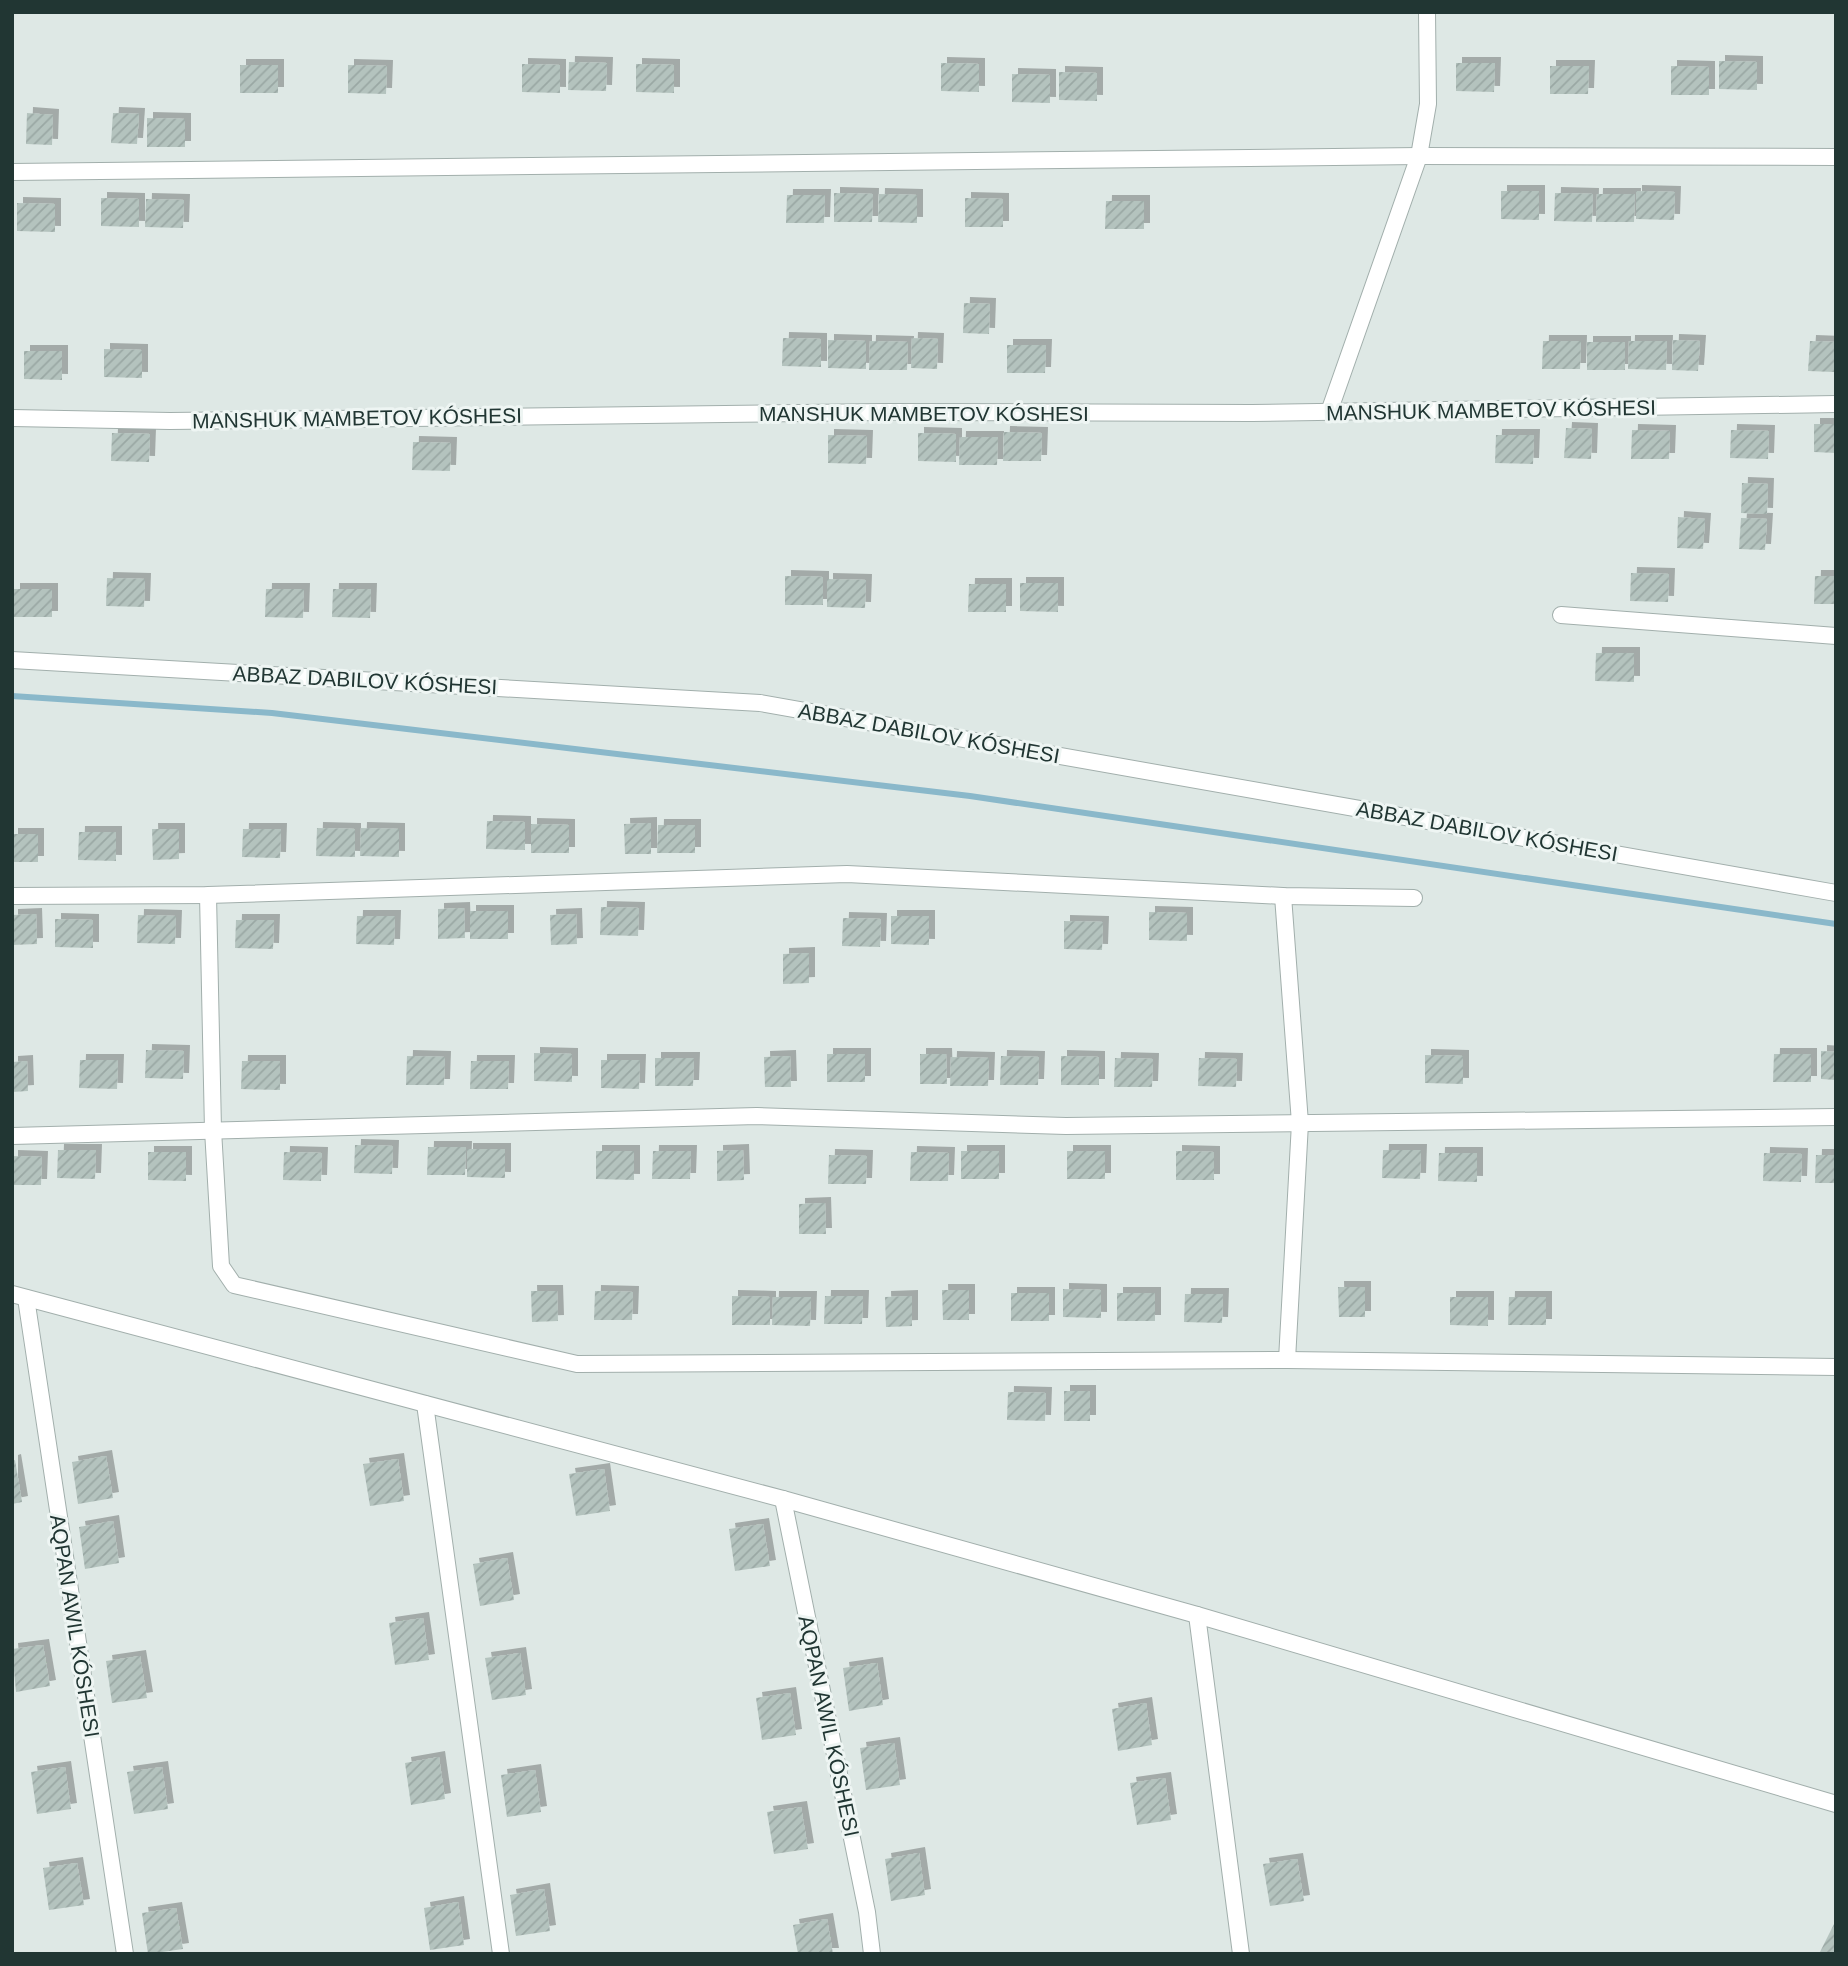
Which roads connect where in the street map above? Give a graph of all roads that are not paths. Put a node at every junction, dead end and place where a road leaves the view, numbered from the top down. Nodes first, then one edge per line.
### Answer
1 (1427, 12) edge
2 (1419, 156) junction
3 (1836, 157) edge
4 (12, 172) edge
5 (1836, 404) edge
6 (1329, 412) junction
7 (12, 418) edge
8 (1561, 615) dead end
9 (1836, 636) edge
10 (12, 660) edge
11 (1836, 893) edge
12 (12, 895) edge
13 (208, 895) junction
14 (1283, 896) junction
15 (1414, 898) dead end
16 (1836, 1117) edge
17 (1300, 1123) junction
18 (213, 1130) junction
19 (12, 1136) edge
20 (19, 1296) edge
21 (1287, 1360) junction
22 (1836, 1367) edge
23 (425, 1404) junction
24 (783, 1499) junction
25 (1197, 1615) junction
26 (1836, 1804) edge
27 (125, 1954) edge
28 (501, 1954) edge
29 (872, 1954) edge
30 (1241, 1954) edge

1 - 2 street
2 - 3 street
2 - 4 street
2 - 6 street
5 - 6 street, MANSHUK MAMBETOV KÓSHESI
6 - 7 street, MANSHUK MAMBETOV KÓSHESI
8 - 9 street
10 - 11 street, ABBAZ DABILOV KÓSHESI
12 - 13 street
13 - 14 street
13 - 18 street
14 - 15 street
14 - 17 street
16 - 17 street
17 - 18 street
17 - 21 street
18 - 19 street
18 - 21 street
20 - 23 street
20 - 27 street
21 - 22 street
23 - 24 street
23 - 28 street
24 - 25 street
24 - 29 street
25 - 26 street
25 - 30 street

